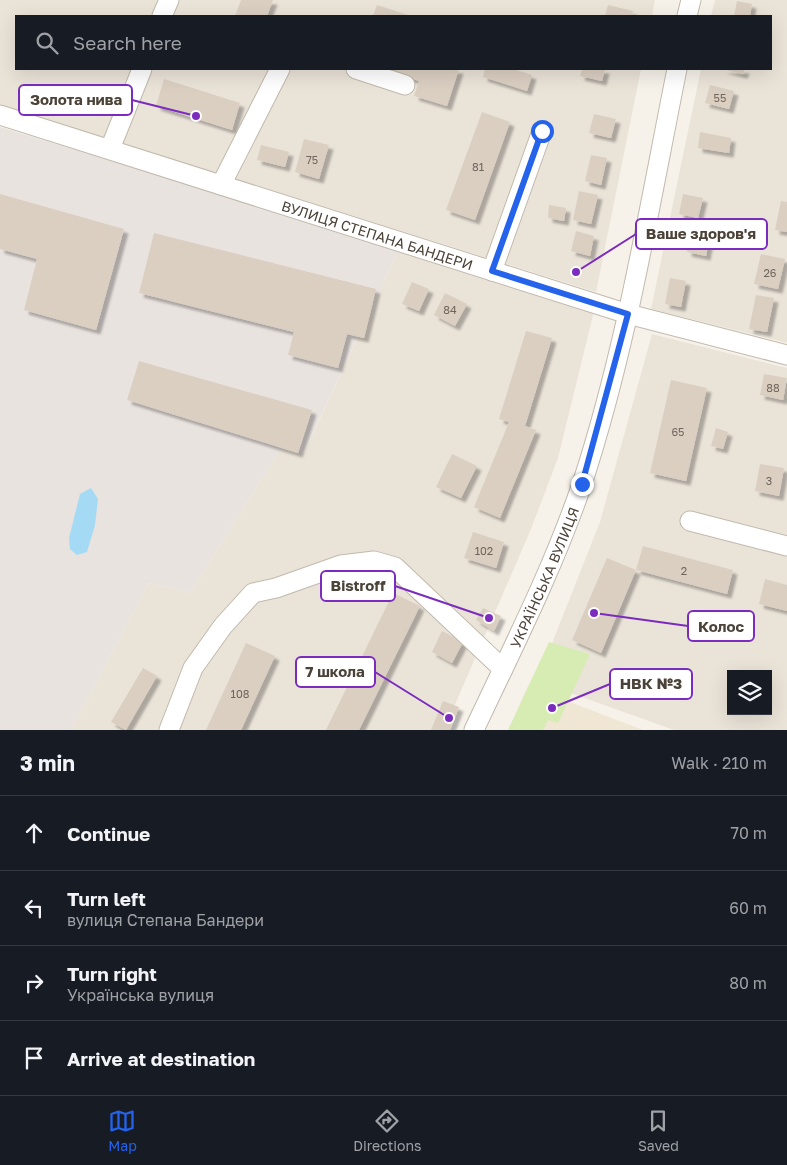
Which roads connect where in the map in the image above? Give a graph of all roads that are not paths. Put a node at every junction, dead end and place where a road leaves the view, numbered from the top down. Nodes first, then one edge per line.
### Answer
1 (169, 0) edge
2 (691, 0) edge
3 (162, 15) edge
4 (688, 15) edge
5 (142, 70) edge
6 (279, 70) edge
7 (359, 70) edge
8 (677, 70) edge
9 (405, 84) dead end
10 (0, 115) edge
11 (542, 131) dead end
12 (110, 150) junction
13 (221, 185) junction
14 (492, 271) junction
15 (628, 314) junction
16 (787, 355) edge
17 (690, 521) dead end
18 (787, 546) edge
19 (503, 669) junction
20 (169, 730) edge
21 (474, 730) edge

1 - 3 street
2 - 4 street
5 - 12 street
6 - 13 street
7 - 9 street
8 - 15 street, УКРАЇНСЬКА ВУЛИЦЯ
10 - 12 street, ВУЛИЦЯ СТЕПАНА БАНДЕРИ
11 - 14 street
12 - 13 street, ВУЛИЦЯ СТЕПАНА БАНДЕРИ
13 - 14 street, ВУЛИЦЯ СТЕПАНА БАНДЕРИ
14 - 15 street, ВУЛИЦЯ СТЕПАНА БАНДЕРИ
15 - 16 street, ВУЛИЦЯ СТЕПАНА БАНДЕРИ
15 - 19 street, УКРАЇНСЬКА ВУЛИЦЯ
17 - 18 street
19 - 20 street
19 - 21 street, УКРАЇНСЬКА ВУЛИЦЯ

